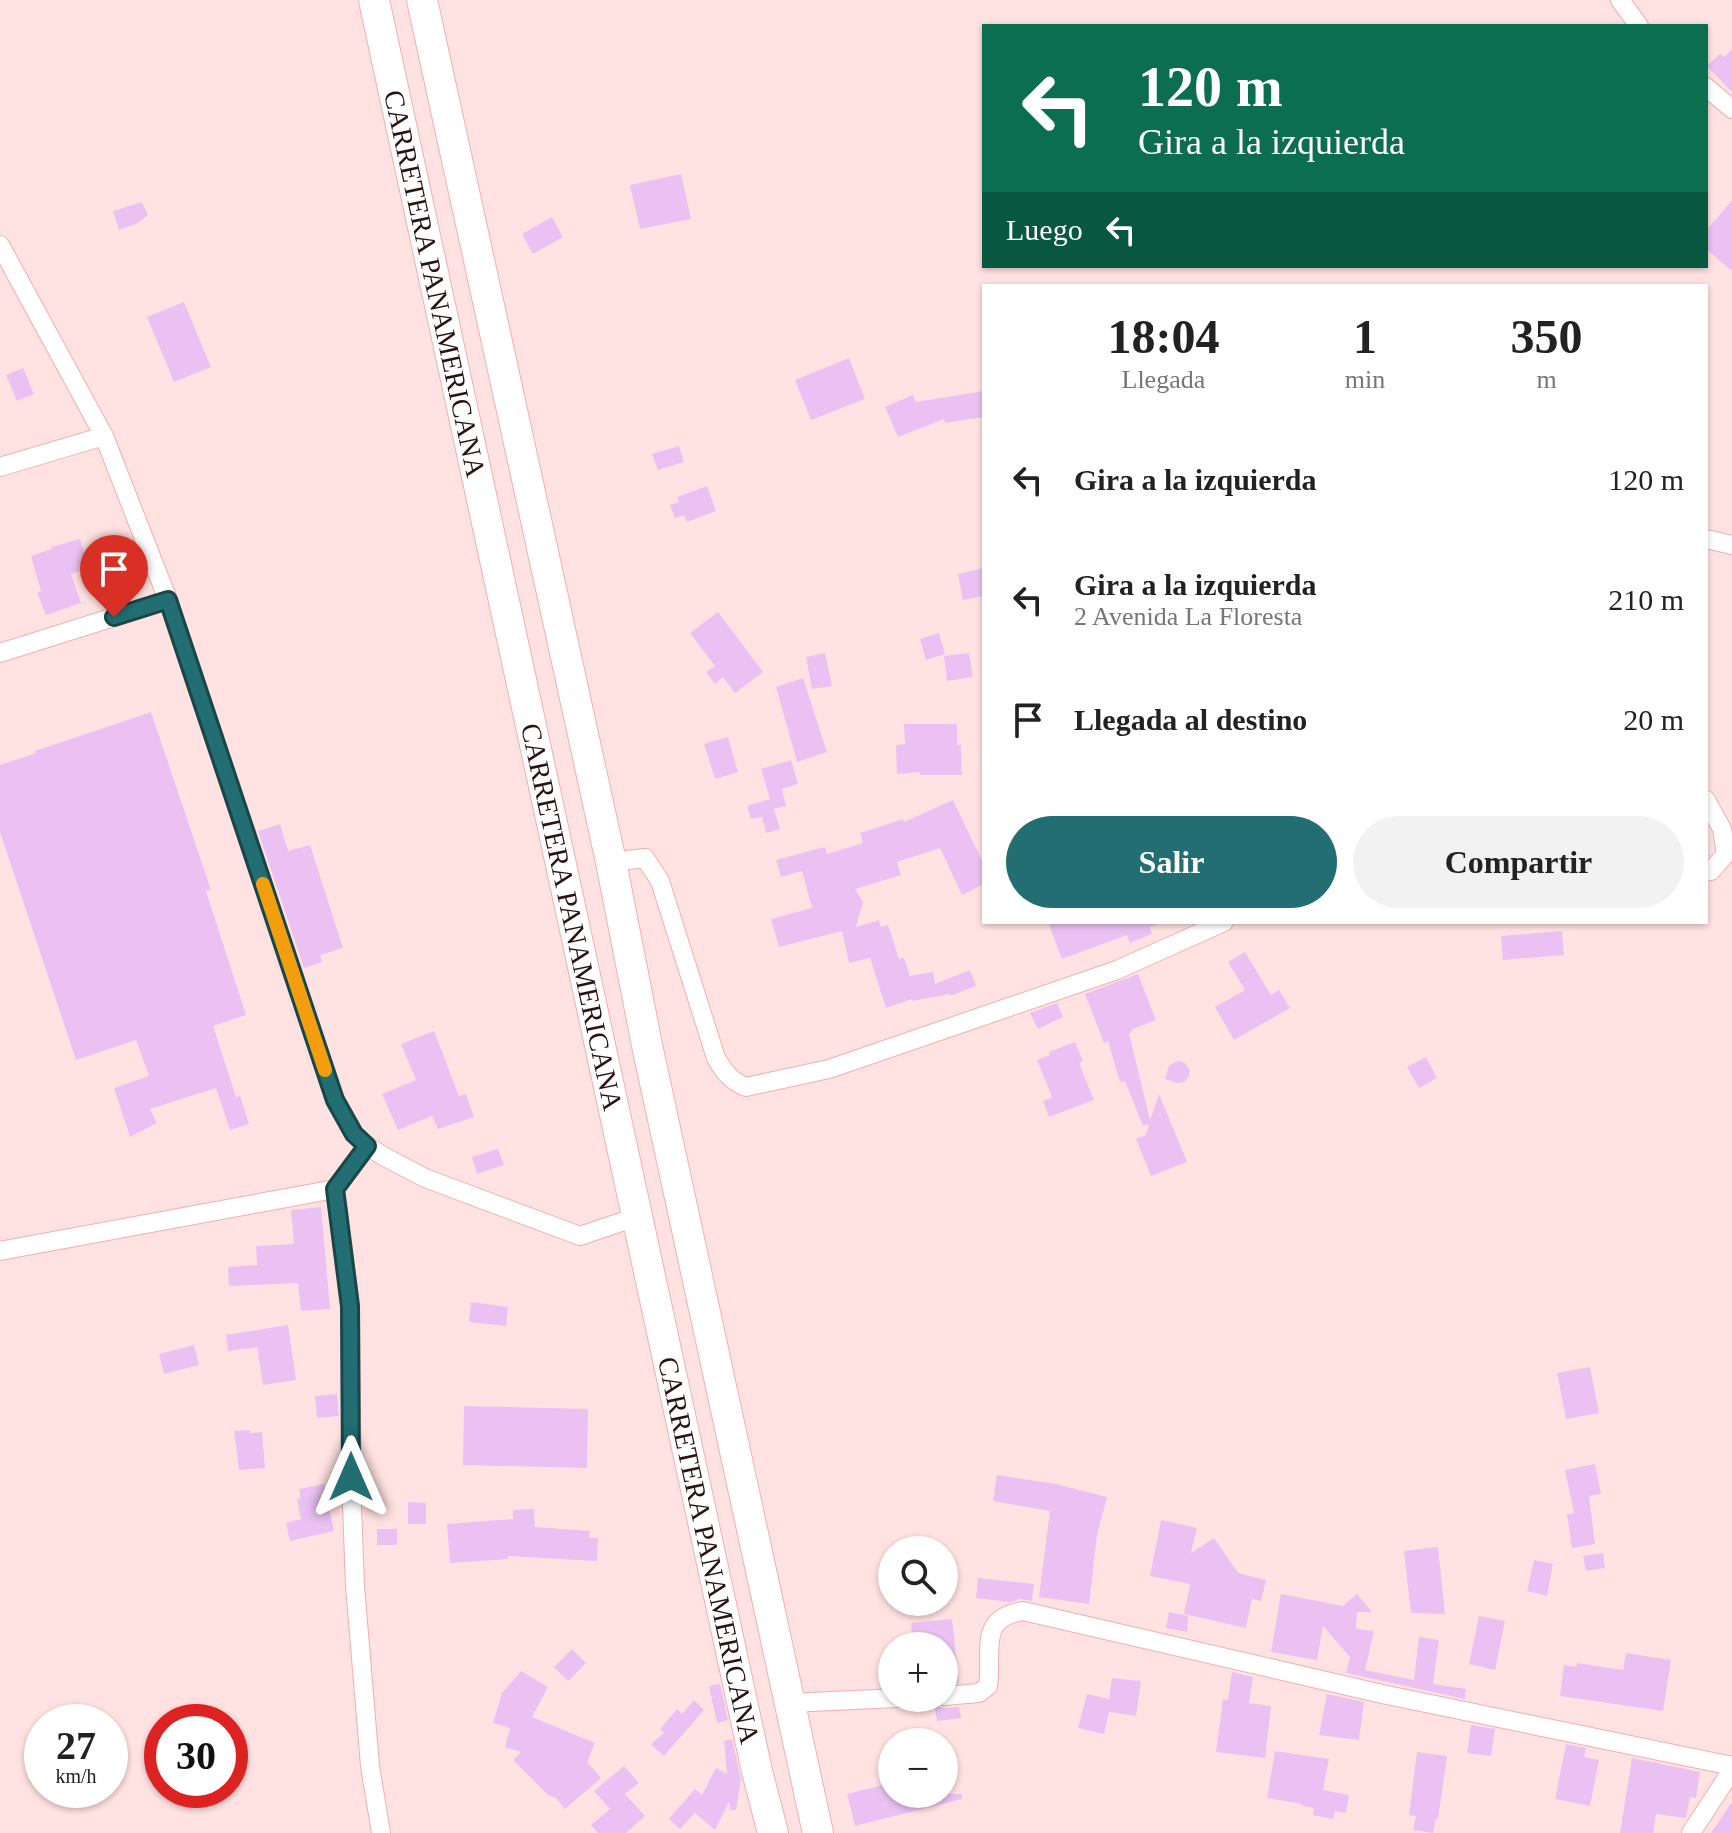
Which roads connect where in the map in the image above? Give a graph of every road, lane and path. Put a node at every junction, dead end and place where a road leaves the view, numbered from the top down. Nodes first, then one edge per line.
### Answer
1 (374, 0) edge
2 (422, 0) edge
3 (1620, 0) edge
4 (1638, 24) edge
5 (1708, 89) edge
6 (1732, 109) edge
7 (0, 245) edge
8 (104, 436) junction
9 (0, 467) edge
10 (1708, 539) edge
11 (1732, 545) edge
12 (168, 600) junction
13 (0, 653) edge
14 (517, 663) junction
15 (1708, 804) edge
16 (611, 862) junction
17 (1708, 872) edge
18 (573, 922) junction
19 (1220, 924) edge
20 (648, 1050) junction
21 (367, 1146) junction
22 (335, 1189) junction
23 (636, 1217) junction
24 (0, 1251) edge
25 (958, 1695) edge
26 (878, 1699) edge
27 (789, 1703) junction
28 (1732, 1768) edge
29 (381, 1833) edge
30 (773, 1833) edge
31 (818, 1833) edge
32 (1691, 1833) edge

1 - 14 highway, CARRETERA PANAMERICANA
2 - 16 highway, CARRETERA PANAMERICANA
3 - 4 street
5 - 6 street
7 - 8 street
8 - 9 street
8 - 12 street
10 - 11 street
12 - 13 street
12 - 21 street
14 - 16 highway
14 - 18 highway, CARRETERA PANAMERICANA
15 - 17 street
16 - 19 street
16 - 20 highway, CARRETERA PANAMERICANA
18 - 20 highway
18 - 23 highway, CARRETERA PANAMERICANA
20 - 27 highway, CARRETERA PANAMERICANA
21 - 22 street
21 - 23 street
22 - 24 street
22 - 29 street
23 - 30 highway, CARRETERA PANAMERICANA
25 - 28 street
26 - 27 street
27 - 31 highway, CARRETERA PANAMERICANA
28 - 32 street

